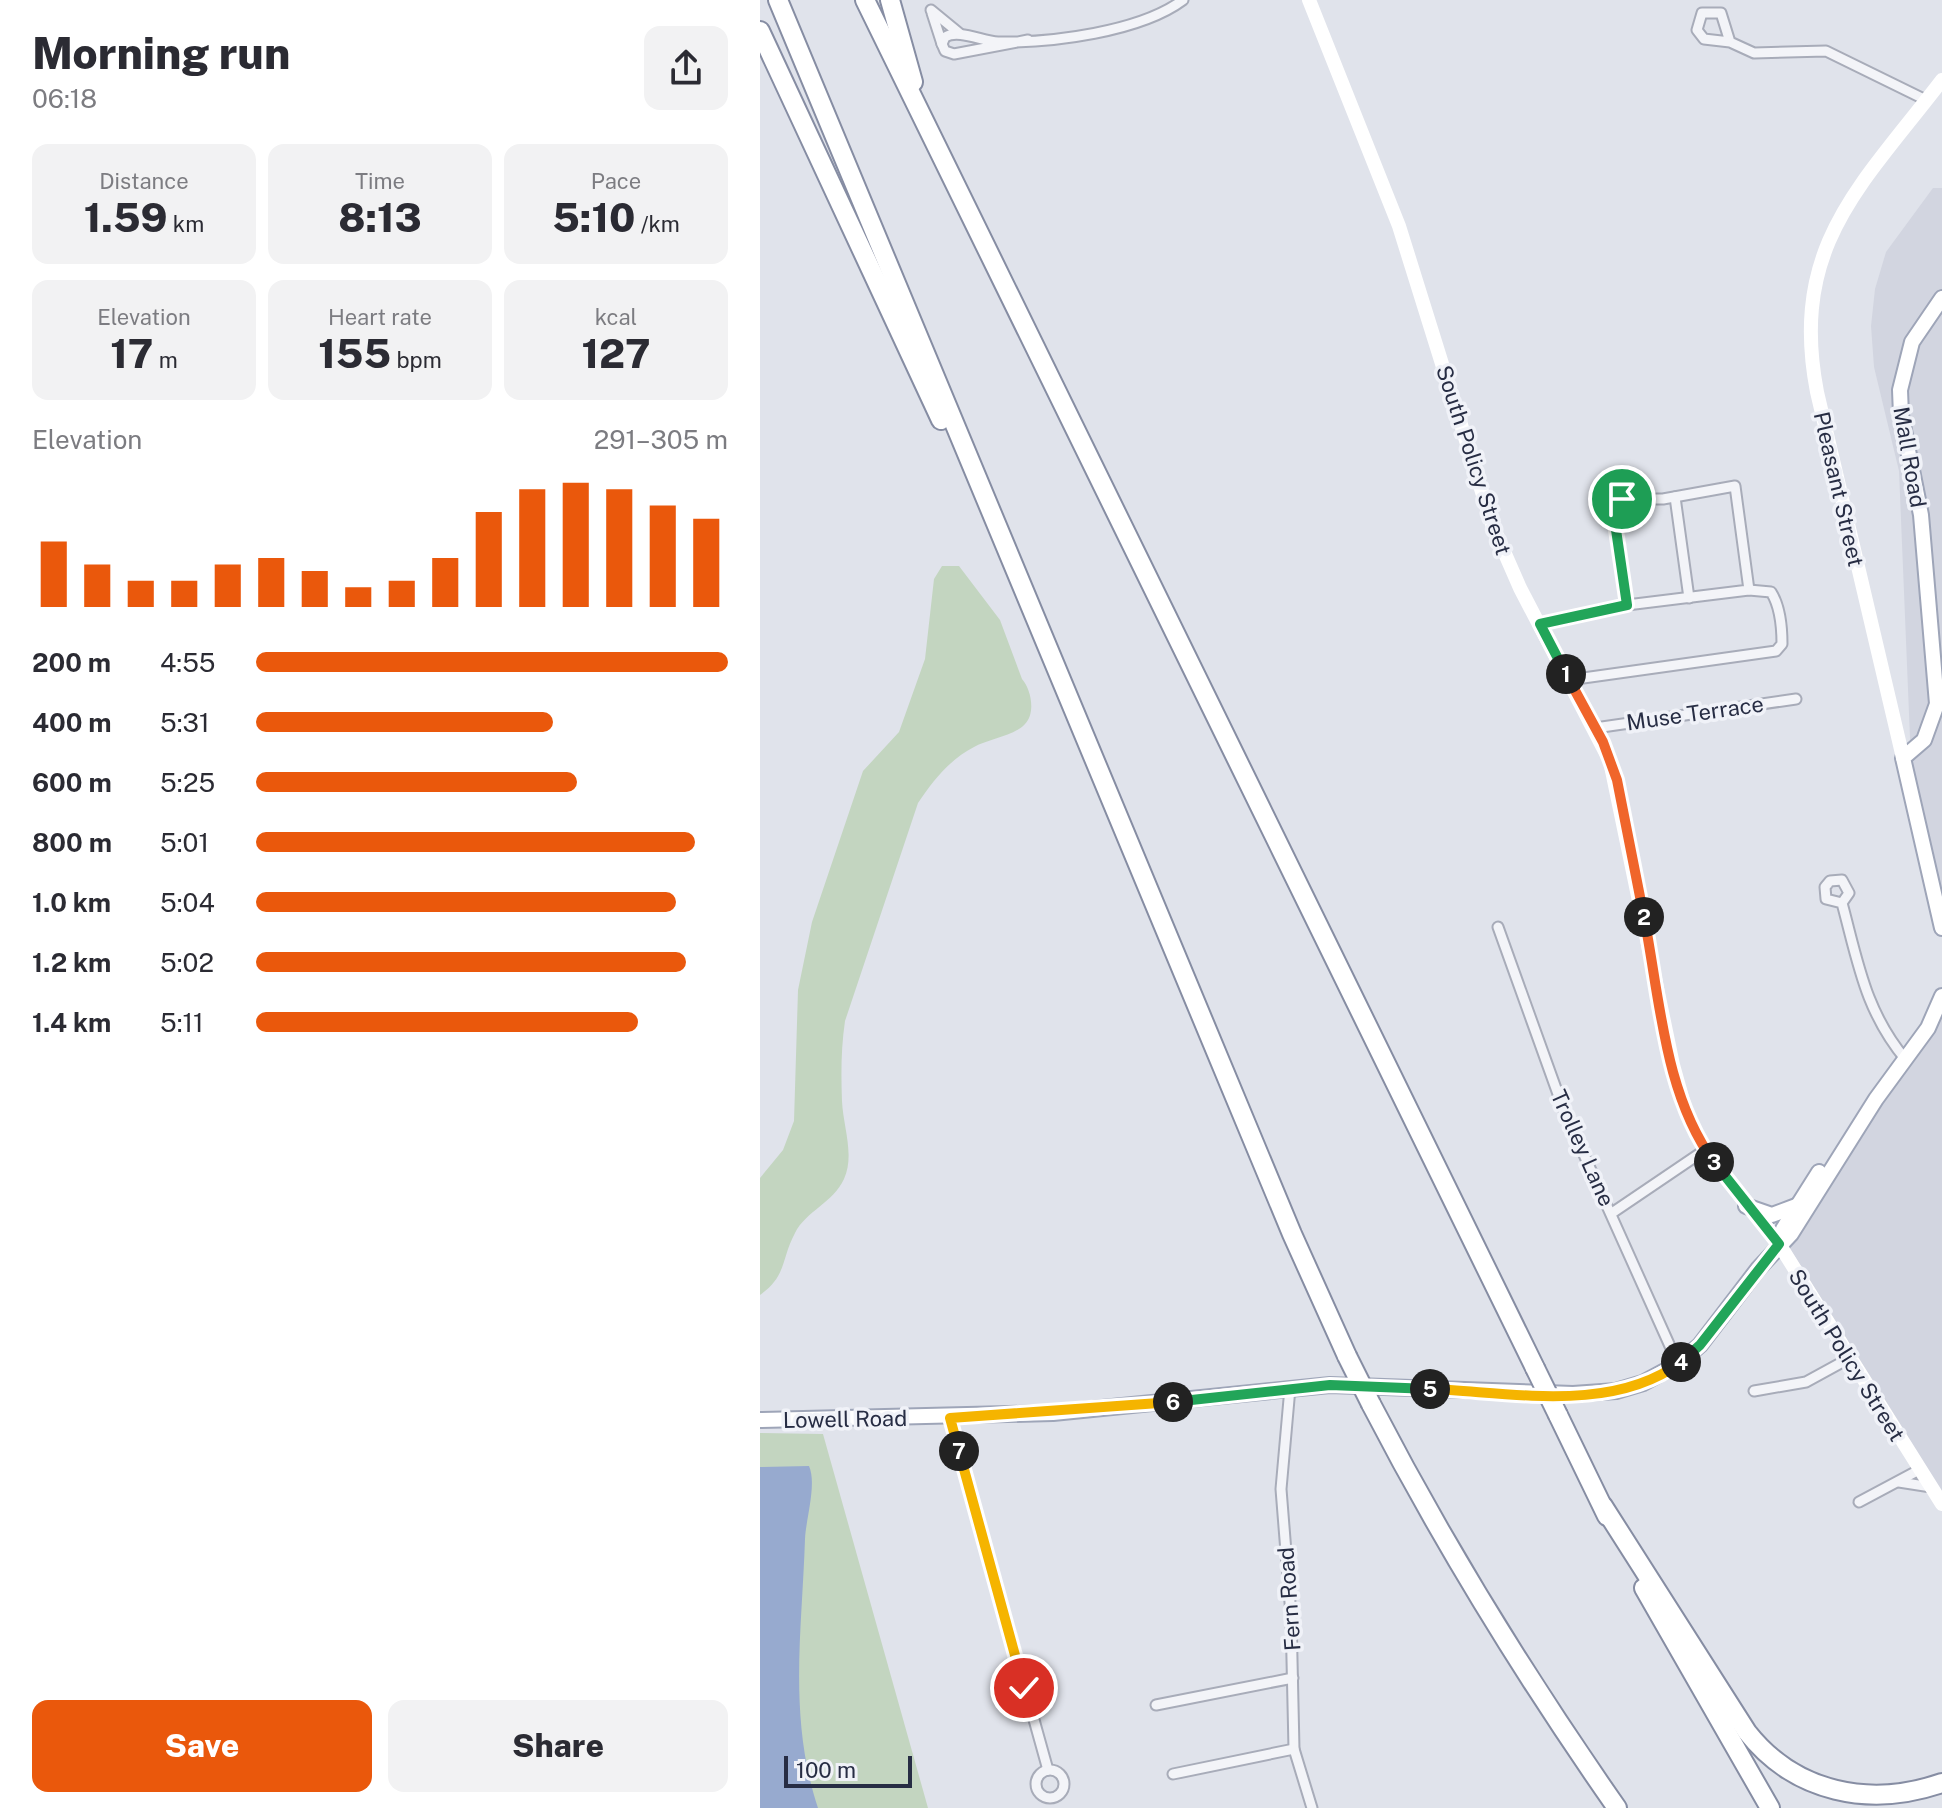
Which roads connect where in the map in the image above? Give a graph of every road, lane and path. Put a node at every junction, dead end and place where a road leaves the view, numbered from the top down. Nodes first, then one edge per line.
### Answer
1 (778, 0) edge
2 (865, 0) edge
3 (890, 0) edge
4 (1183, 0) edge
5 (1309, 0) edge
6 (760, 31) edge
7 (962, 35) junction
8 (1028, 40) junction
9 (1730, 42) dead end
10 (942, 44) junction
11 (1942, 80) edge
12 (1926, 100) junction
13 (920, 114) junction
14 (1942, 298) edge
15 (1675, 497) junction
16 (1749, 590) junction
17 (1689, 598) junction
18 (1027, 599) junction
19 (1627, 605) junction
20 (1540, 624) junction
21 (1569, 680) junction
22 (1796, 699) dead end
23 (1595, 728) junction
24 (1903, 758) junction
25 (1842, 903) dead end
26 (1498, 927) dead end
27 (1942, 928) edge
28 (1942, 996) edge
29 (1906, 1060) junction
30 (1876, 1099) junction
31 (1705, 1150) junction
32 (1797, 1205) junction
33 (1746, 1206) junction
34 (1612, 1213) junction
35 (1779, 1244) junction
36 (1848, 1359) junction
37 (1678, 1364) junction
38 (1290, 1388) junction
39 (1754, 1391) dead end
40 (950, 1418) junction
41 (760, 1420) edge
42 (1919, 1470) junction
43 (1899, 1482) junction
44 (1931, 1487) junction
45 (1859, 1502) dead end
46 (1942, 1504) edge
47 (1603, 1506) junction
48 (1293, 1678) junction
49 (1156, 1705) dead end
50 (1294, 1749) junction
51 (1048, 1770) dead end
52 (1173, 1774) dead end
53 (1942, 1783) edge
54 (1312, 1808) edge
55 (1617, 1808) edge
56 (1770, 1808) edge

1 - 18 highway
2 - 13 highway
3 - 13 highway
4 - 8 street
5 - 20 main road, South Policy Street
6 - 18 highway
7 - 8 street
7 - 10 street
7 - 10 street
8 - 10 street
9 - 12 street
11 - 12 main road, Pleasant Street
12 - 24 main road, Pleasant Street
13 - 47 highway, bridge
14 - 24 main road, Mall Road
15 - 16 street
15 - 17 street
15 - 19 street
16 - 17 street
16 - 21 street
17 - 19 street
18 - 55 highway, bridge
19 - 20 street
20 - 21 main road, South Policy Street
21 - 23 main road, South Policy Street
22 - 23 street, Muse Terrace
23 - 31 main road, South Policy Street
24 - 27 main road, Pleasant Street
25 - 29 street
26 - 34 street, Trolley Lane
28 - 29 main road
29 - 30 main road
30 - 32 main road
30 - 35 main road
31 - 33 main road, South Policy Street
31 - 34 street
32 - 33 main road
32 - 35 main road
33 - 35 main road, South Policy Street
34 - 37 street, Trolley Lane
35 - 36 main road, South Policy Street
35 - 37 main road, Lowell Road
36 - 39 street
36 - 42 main road, South Policy Street
37 - 38 main road, Lowell Road
38 - 40 main road, Lowell Road
38 - 48 street, Fern Road
40 - 41 main road, Lowell Road
40 - 51 street
42 - 43 street
42 - 44 main road, South Policy Street
43 - 44 street
43 - 45 street
44 - 46 main road, South Policy Street
47 - 53 highway
47 - 56 highway
48 - 49 street
48 - 50 street, Fern Road
50 - 52 street
50 - 54 street, Fern Road

